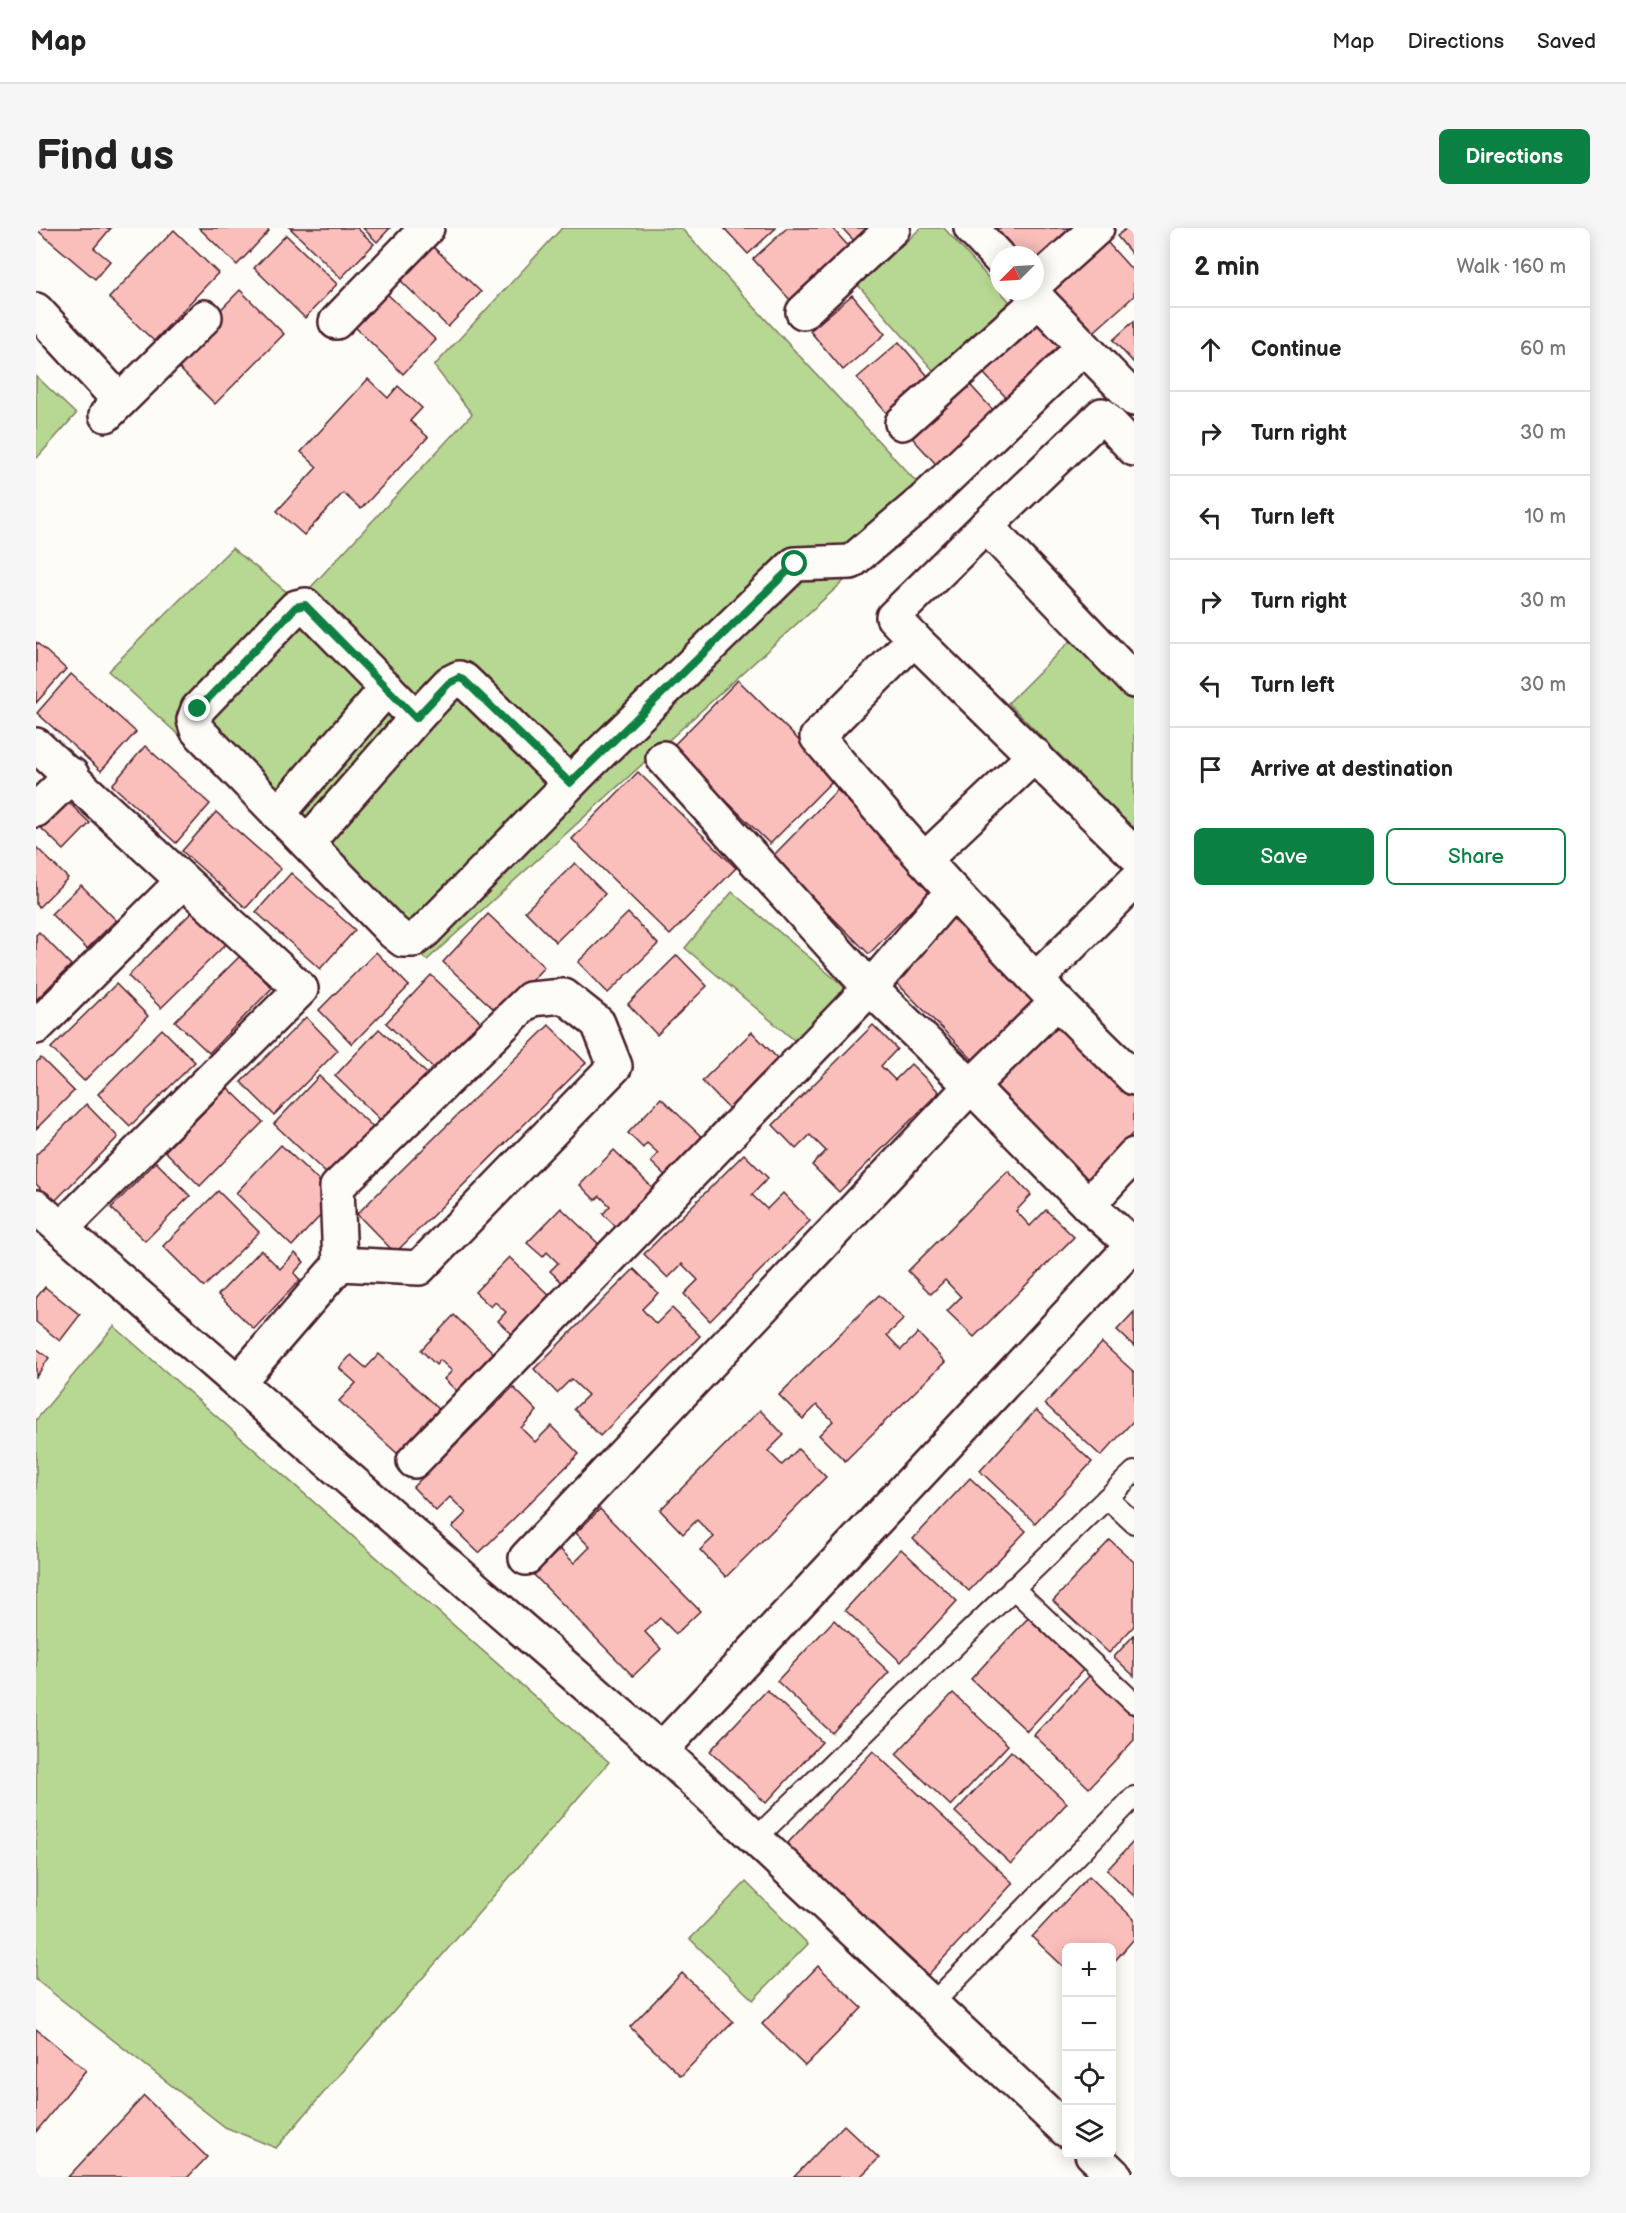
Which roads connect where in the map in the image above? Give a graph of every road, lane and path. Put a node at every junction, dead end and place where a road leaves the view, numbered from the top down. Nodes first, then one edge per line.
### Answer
1 (427, 228) edge
2 (893, 228) edge
3 (971, 228) edge
4 (1098, 228) edge
5 (990, 248) edge
6 (1044, 283) edge
7 (1027, 300) edge
8 (1042, 300) edge
9 (36, 310) edge
10 (803, 312) dead end
11 (205, 317) dead end
12 (336, 322) dead end
13 (1084, 347) junction
14 (1134, 399) edge
15 (902, 423) dead end
16 (1134, 449) edge
17 (986, 526) junction
18 (914, 639) junction
19 (1134, 681) edge
20 (387, 688) junction
21 (416, 718) junction
22 (343, 739) junction
23 (36, 745) edge
24 (1035, 755) junction
25 (663, 758) dead end
26 (374, 767) junction
27 (72, 775) junction
28 (570, 783) junction
29 (288, 802) junction
30 (36, 810) edge
31 (317, 831) junction
32 (1134, 854) edge
33 (924, 860) junction
34 (183, 881) junction
35 (1134, 882) edge
36 (953, 891) junction
37 (870, 988) junction
38 (1046, 991) junction
39 (36, 1027) edge
40 (1134, 1078) edge
41 (972, 1086) junction
42 (1134, 1155) edge
43 (1088, 1205) junction
44 (36, 1207) edge
45 (61, 1229) junction
46 (1134, 1245) edge
47 (340, 1264) junction
48 (239, 1381) junction
49 (414, 1461) dead end
50 (1134, 1472) edge
51 (1107, 1498) junction
52 (1134, 1523) edge
53 (526, 1558) dead end
54 (1013, 1588) junction
55 (1134, 1703) edge
56 (661, 1750) junction
57 (1134, 1797) edge
58 (756, 1839) junction
59 (932, 2004) junction
60 (1062, 2126) edge
61 (1097, 2159) edge
62 (1116, 2177) edge

1 - 12 street
2 - 10 street
3 - 5 street
4 - 6 street
7 - 15 street
8 - 13 street
9 - 11 street
13 - 14 street
13 - 28 street
16 - 17 street
17 - 18 street
17 - 19 street
18 - 24 street
18 - 33 street
20 - 21 street
20 - 22 street
20 - 29 street
21 - 26 street
21 - 28 street
22 - 26 street
22 - 29 street
23 - 27 street
24 - 32 street
24 - 33 street
25 - 37 street
26 - 31 street
27 - 30 street
27 - 34 street
28 - 31 street
29 - 31 street
33 - 36 street
34 - 39 street
34 - 45 street
35 - 38 street
36 - 37 street
36 - 38 street
37 - 41 street
37 - 49 street
38 - 40 street
38 - 41 street
41 - 43 street
41 - 53 street
42 - 43 street
43 - 46 street
44 - 45 street
45 - 48 street
46 - 56 street
47 - 47 street
47 - 48 street
48 - 56 street
50 - 51 lane
51 - 52 lane
51 - 54 lane
54 - 55 lane
54 - 58 lane
56 - 58 street
57 - 59 lane
58 - 59 street
59 - 60 street
61 - 62 street

